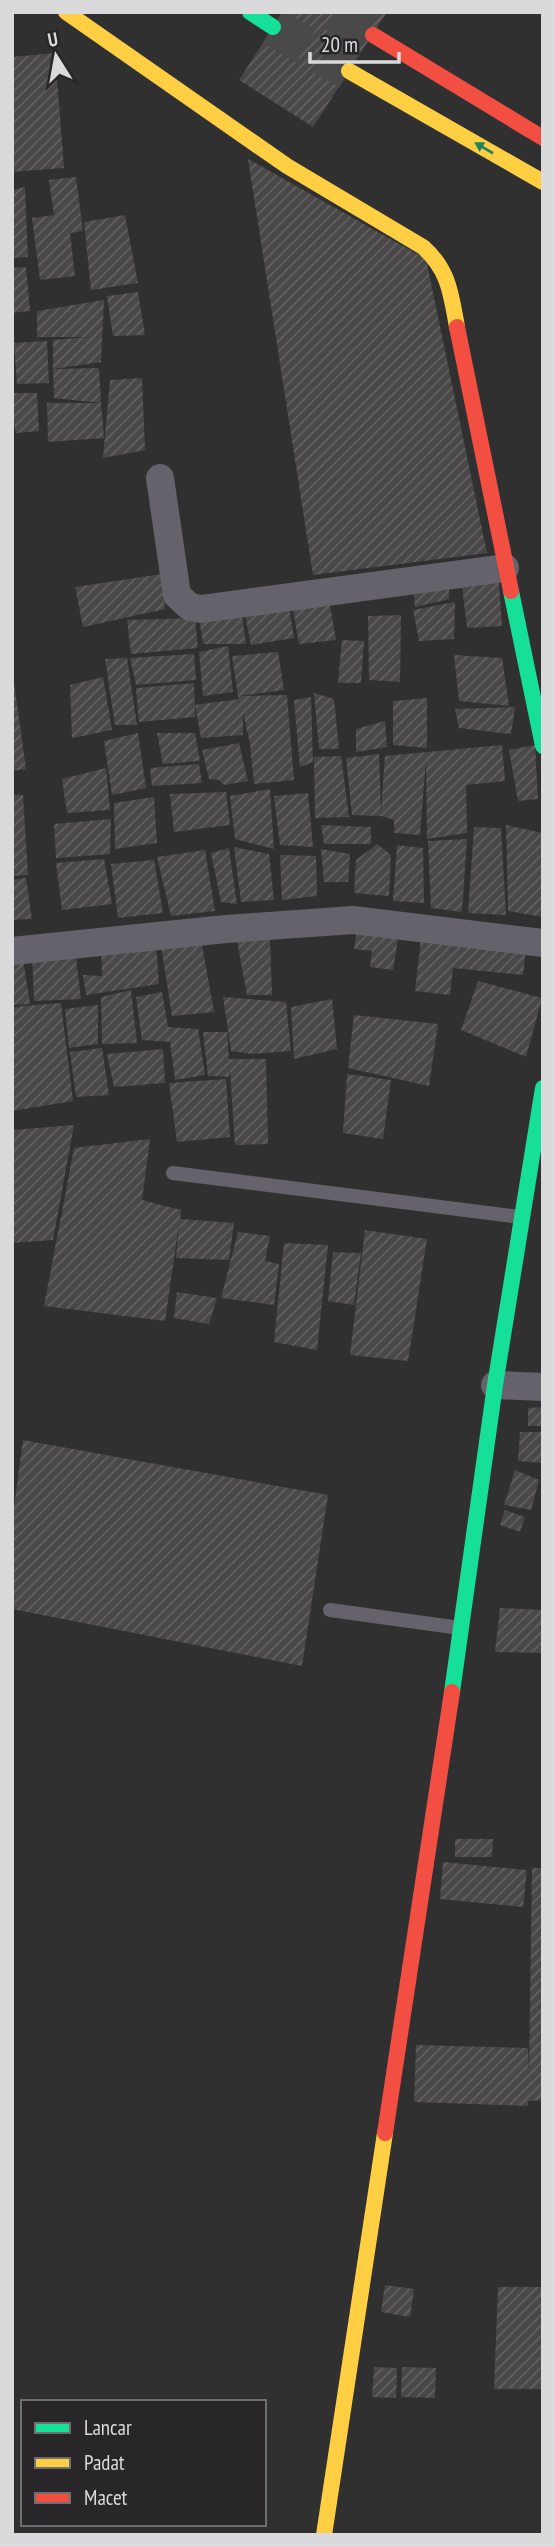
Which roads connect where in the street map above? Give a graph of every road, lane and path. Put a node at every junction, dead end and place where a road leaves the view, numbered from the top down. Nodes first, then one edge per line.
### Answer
1 (66, 12) edge
2 (250, 12) edge
3 (273, 27) tunnel mouth
4 (373, 35) tunnel mouth
5 (349, 71) tunnel mouth
6 (543, 138) edge
7 (543, 182) edge
8 (160, 478) dead end
9 (505, 568) junction
10 (543, 746) edge
11 (543, 943) edge
12 (12, 951) edge
13 (543, 1088) edge
14 (173, 1173) dead end
15 (522, 1217) junction
16 (495, 1385) junction
17 (543, 1387) edge
18 (330, 1610) dead end
19 (461, 1628) junction
20 (324, 2535) edge

1 - 9 main road
2 - 3 main road
4 - 6 main road
7 -> 5 main road
8 - 9 street
9 - 10 main road
11 - 12 street
13 - 15 main road
14 - 15 lane
15 - 16 main road
16 - 17 street
16 - 19 main road
18 - 19 lane
19 - 20 main road

